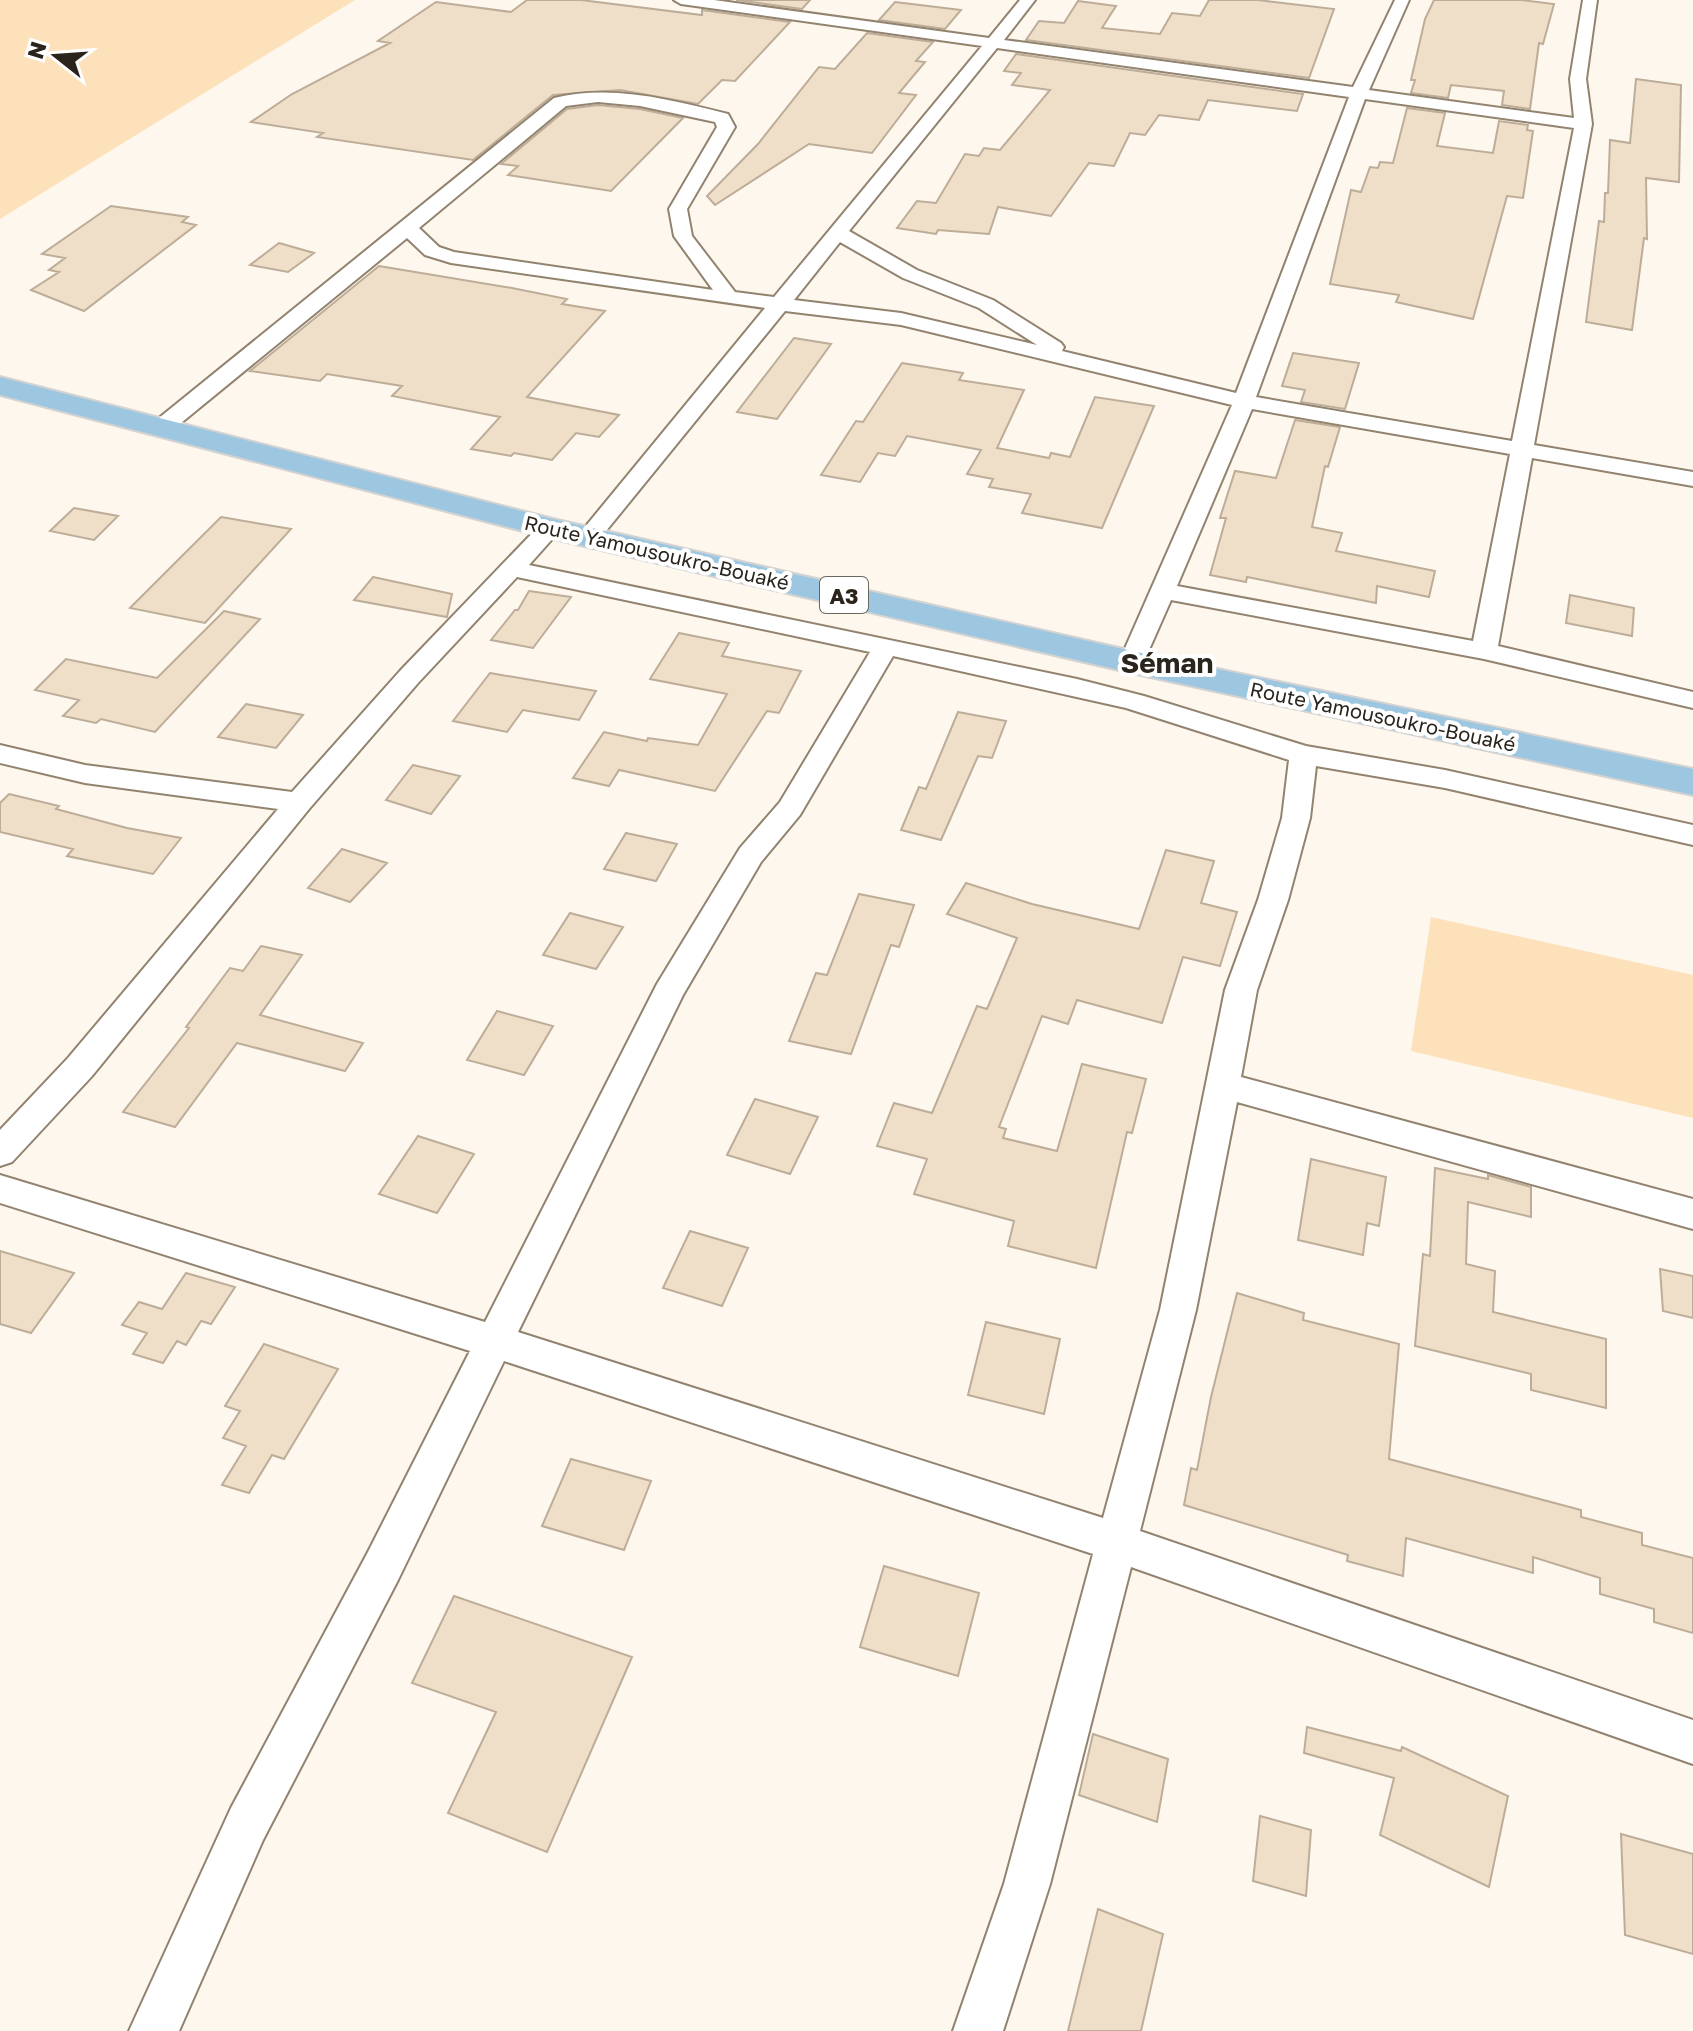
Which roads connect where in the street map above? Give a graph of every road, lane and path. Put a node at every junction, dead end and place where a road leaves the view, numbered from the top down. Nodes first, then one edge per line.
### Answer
1 (681, 0) edge
2 (1028, 0) edge
3 (1402, 0) edge
4 (1590, 0) edge
5 (767, 5) edge
6 (993, 42) junction
7 (1359, 93) junction
8 (1583, 124) junction
9 (408, 228) junction
10 (837, 232) junction
11 (728, 296) junction
12 (778, 304) junction
13 (1076, 362) junction
14 (0, 386) edge
15 (1244, 401) junction
16 (162, 427) junction
17 (1522, 448) junction
18 (1693, 479) edge
19 (550, 528) junction
20 (589, 537) junction
21 (514, 569) junction
22 (1162, 591) junction
23 (886, 646) junction
24 (1484, 651) junction
25 (1132, 662) junction
26 (1693, 700) edge
27 (0, 754) edge
28 (1303, 755) junction
29 (1693, 782) edge
30 (299, 802) junction
31 (1693, 835) edge
32 (1223, 1085) junction
33 (0, 1152) edge
34 (0, 1189) edge
35 (1693, 1214) edge
36 (493, 1341) junction
37 (1116, 1542) junction
38 (1693, 1742) edge
39 (154, 2031) edge
40 (978, 2031) edge

1 - 5 street
2 - 6 street
3 - 7 street
4 - 8 street
5 - 6 street
6 - 7 street
6 - 10 street
7 - 8 street
7 - 15 street
8 - 17 street
9 - 11 street
9 - 11 street
9 - 16 street
10 - 12 street
10 - 13 street
11 - 12 street
12 - 13 street
12 - 20 street
13 - 15 street
14 - 16 main road, Route Yamousoukro-Bouaké / A3
15 - 17 street
15 - 22 street
16 - 19 main road, Route Yamousoukro-Bouaké / A3
17 - 18 street
17 - 24 street
19 - 20 main road, Route Yamousoukro-Bouaké / A3
19 - 21 street
20 - 25 main road, Route Yamousoukro-Bouaké / A3
21 - 23 street
21 - 30 street
22 - 24 street
22 - 25 street
23 - 28 street
23 - 36 street
24 - 26 street
25 - 29 main road, Route Yamousoukro-Bouaké / A3
27 - 30 street
28 - 31 street
28 - 32 street
30 - 33 street
32 - 35 street
32 - 37 street
34 - 36 street
36 - 37 street
36 - 39 street
37 - 38 street
37 - 40 street

